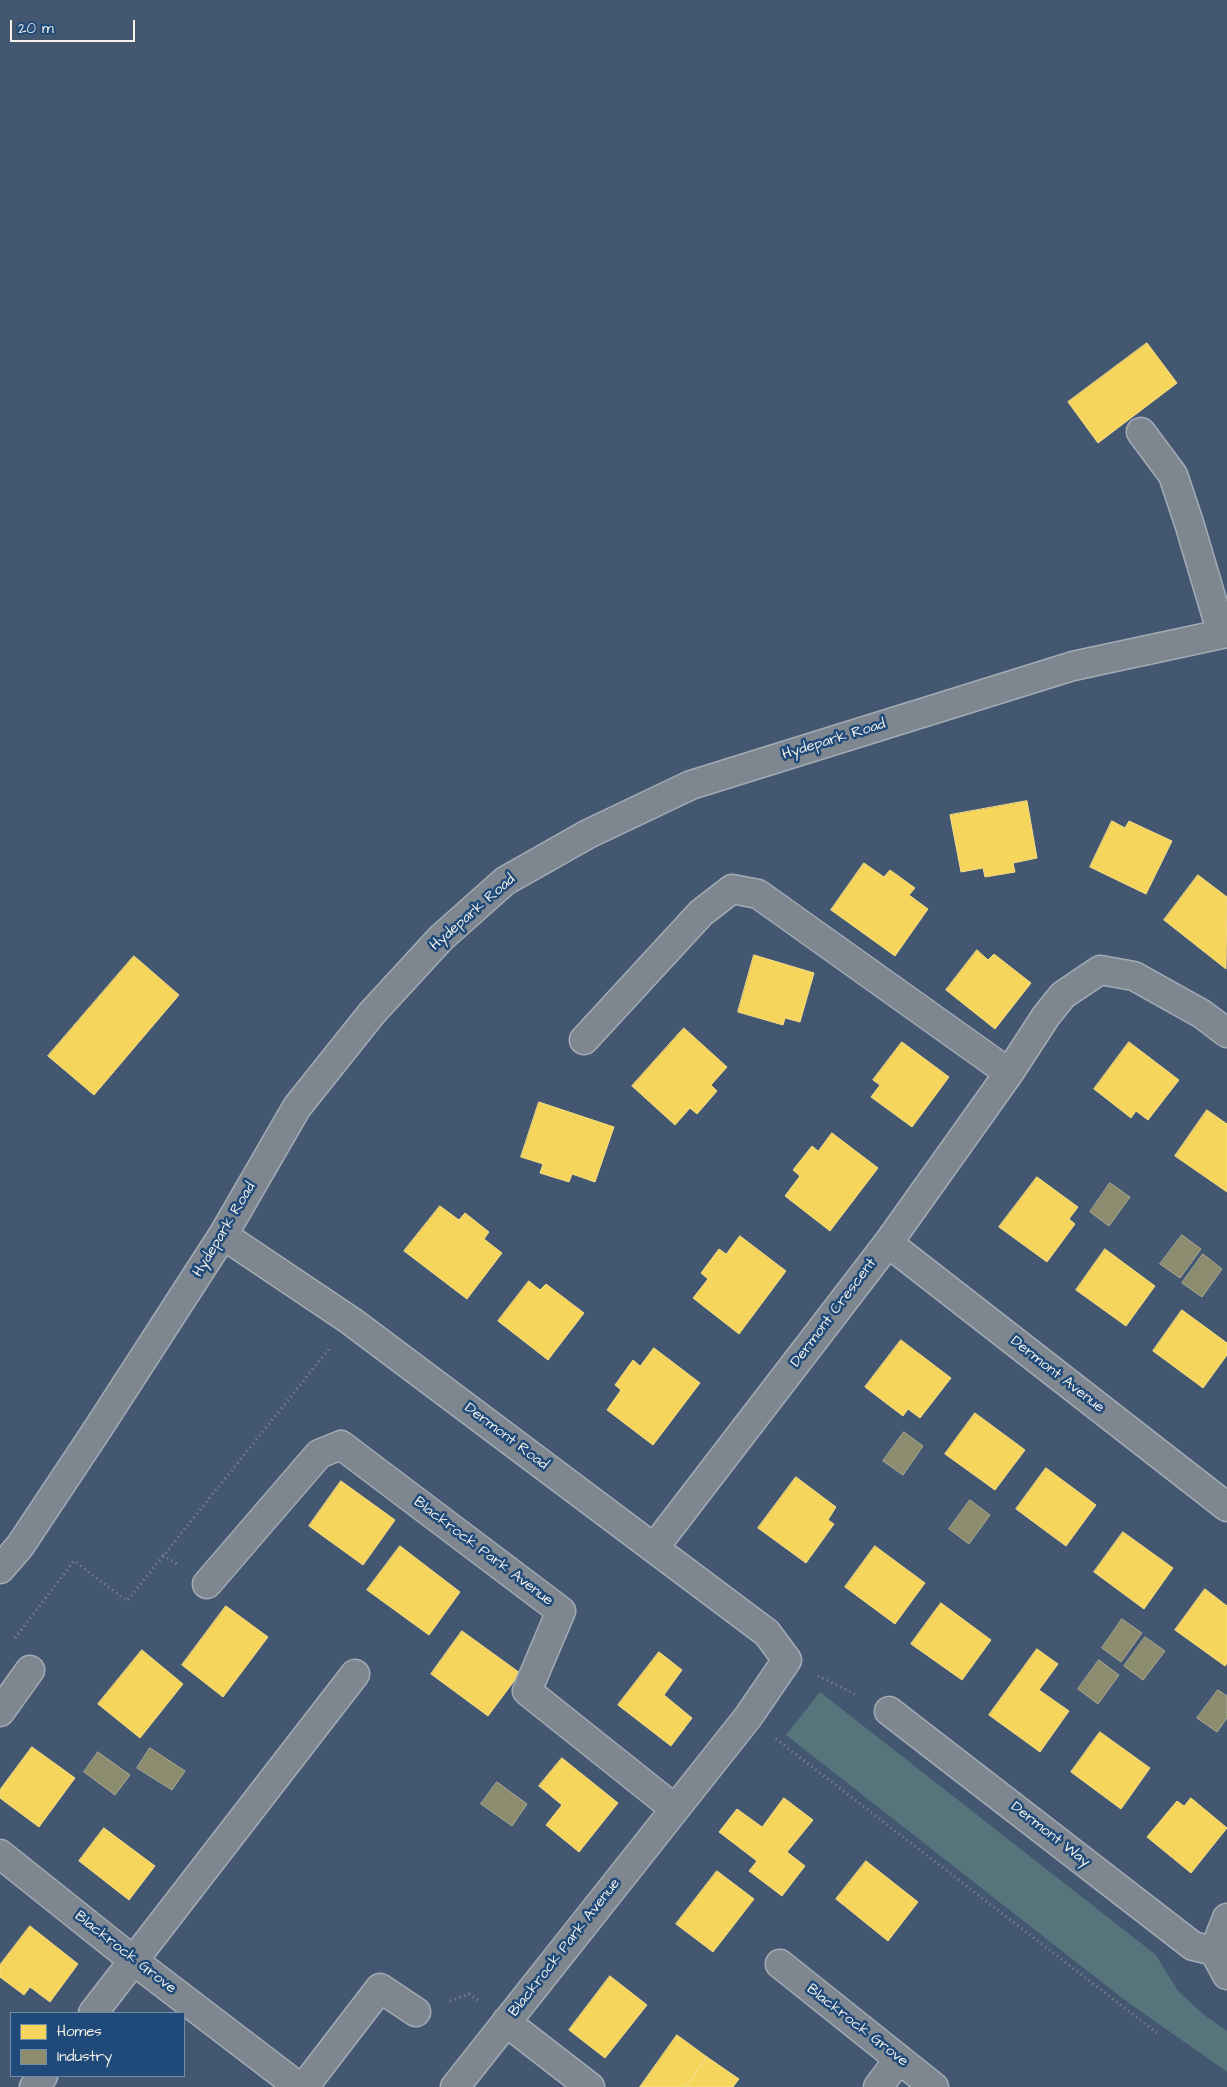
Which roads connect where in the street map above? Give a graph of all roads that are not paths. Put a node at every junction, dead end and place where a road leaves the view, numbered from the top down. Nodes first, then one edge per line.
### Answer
1 (1141, 432) dead end
2 (1224, 634) edge
3 (1227, 1033) edge
4 (584, 1040) dead end
5 (1009, 1073) junction
6 (223, 1235) junction
7 (888, 1243) junction
8 (1227, 1507) edge
9 (654, 1548) junction
10 (0, 1569) edge
11 (206, 1584) dead end
12 (784, 1654) joint
13 (30, 1670) dead end
14 (355, 1674) dead end
15 (889, 1711) road end
16 (0, 1712) edge
17 (675, 1809) junction
18 (0, 1854) edge
19 (1227, 1918) edge
20 (1214, 1950) junction
21 (134, 1961) junction
22 (780, 1964) dead end
23 (1227, 1975) edge
24 (94, 2012) edge
25 (416, 2012) road end
26 (506, 2022) junction
27 (898, 2059) junction
28 (42, 2077) edge
29 (34, 2087) edge
30 (299, 2087) edge
31 (304, 2087) edge
32 (455, 2087) edge
33 (590, 2087) edge
34 (878, 2087) edge
35 (934, 2087) edge

1 - 2 street
2 - 6 street, Hydepark Road
3 - 5 street, Dermont Crescent
4 - 5 street
5 - 7 street, Dermont Crescent
6 - 9 street, Dermont Road
6 - 10 street, Hydepark Road
7 - 8 street, Dermont Avenue
7 - 9 street, Dermont Crescent
9 - 12 street, Dermont Road
11 - 17 street, Blackrock Park Avenue
12 - 17 street, Blackrock Park Avenue
13 - 16 street
14 - 21 street
15 - 20 street, Dermont Way
17 - 26 street, Blackrock Park Avenue
18 - 21 street, Blackrock Grove
19 - 20 street
20 - 23 street
21 - 24 street
21 - 30 street, Blackrock Grove
22 - 27 street, Blackrock Grove
25 - 31 street
26 - 32 street, Blackrock Park Avenue
26 - 33 street
27 - 34 street
27 - 35 street, Blackrock Grove
28 - 29 street

